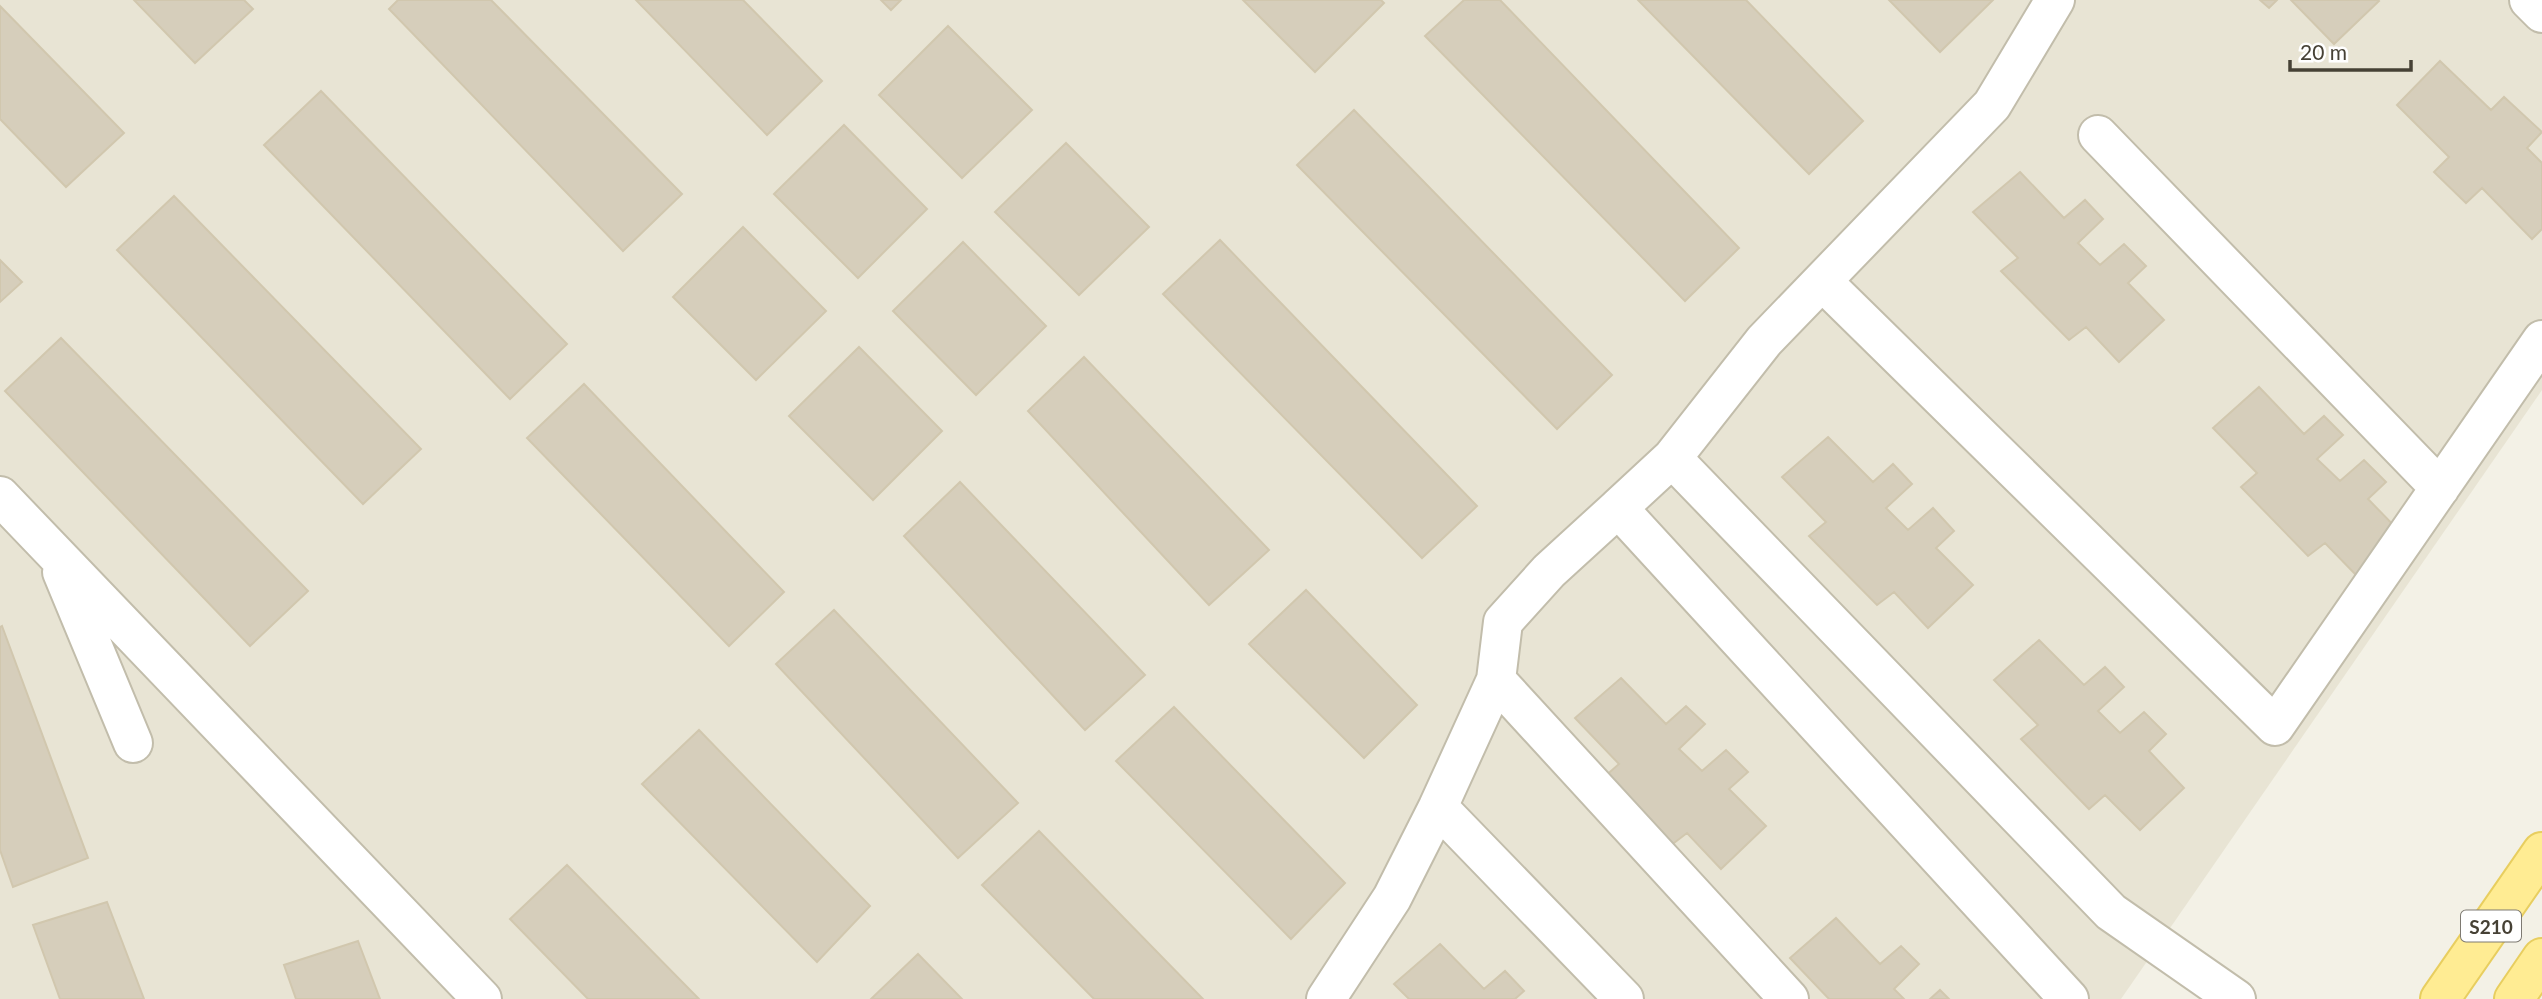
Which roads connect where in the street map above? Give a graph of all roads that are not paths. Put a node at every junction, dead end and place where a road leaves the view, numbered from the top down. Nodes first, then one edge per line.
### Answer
1 (2055, 0) edge
2 (2529, 0) edge
3 (2542, 13) edge
4 (2098, 135) dead end
5 (1822, 281) junction
6 (2542, 340) edge
7 (1672, 458) junction
8 (2440, 488) junction
9 (0, 496) edge
10 (1618, 508) junction
11 (53, 551) junction
12 (1496, 680) junction
13 (133, 743) dead end
14 (1438, 807) junction
15 (2541, 856) edge
16 (2542, 958) edge
17 (482, 999) edge
18 (1326, 999) edge
19 (1624, 999) edge
20 (1789, 999) edge
21 (2069, 999) edge
22 (2236, 999) edge
23 (2440, 999) edge
24 (2514, 999) edge

1 - 5 street
2 - 3 street
4 - 8 street
5 - 7 street
5 - 8 street
6 - 8 street
7 - 10 street
7 - 22 street
9 - 11 street
10 - 12 street
10 - 21 street
11 - 13 street
11 - 17 street
12 - 14 street
12 - 20 street
14 - 18 street
14 - 19 street
15 - 23 main road, S210
16 - 24 main road, S210

